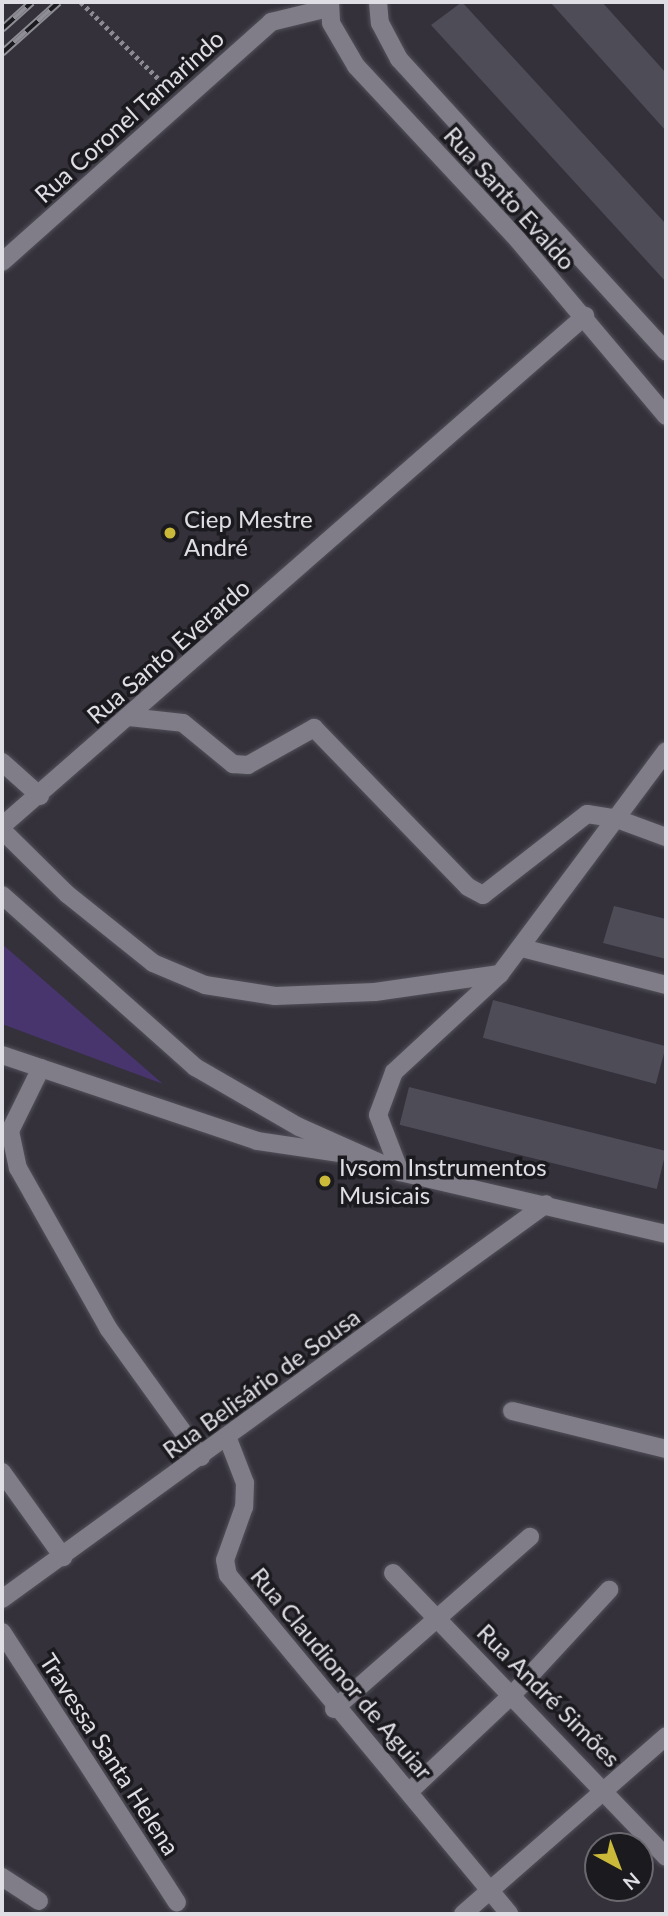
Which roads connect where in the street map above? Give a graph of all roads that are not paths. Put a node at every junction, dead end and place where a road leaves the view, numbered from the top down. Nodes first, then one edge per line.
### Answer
1 (379, 2) edge
2 (329, 5) edge
3 (2, 262) edge
4 (585, 316) junction
5 (666, 351) edge
6 (666, 416) edge
7 (129, 717) junction
8 (666, 751) edge
9 (2, 762) edge
10 (40, 796) junction
11 (617, 819) junction
12 (2, 828) edge
13 (666, 837) edge
14 (2, 895) edge
15 (522, 948) junction
16 (500, 974) junction
17 (666, 985) edge
18 (2, 1055) edge
19 (41, 1068) junction
20 (358, 1156) junction
21 (400, 1172) junction
22 (546, 1204) junction
23 (666, 1234) edge
24 (512, 1411) dead end
25 (228, 1439) junction
26 (666, 1449) edge
27 (201, 1457) junction
28 (2, 1472) edge
29 (530, 1537) dead end
30 (63, 1557) junction
31 (393, 1573) dead end
32 (609, 1590) dead end
33 (2, 1599) edge
34 (440, 1621) junction
35 (2, 1632) edge
36 (513, 1694) junction
37 (334, 1709) junction
38 (666, 1736) edge
39 (410, 1791) junction
40 (609, 1791) junction
41 (666, 1857) edge
42 (2, 1877) edge
43 (492, 1892) junction
44 (39, 1900) dead end
45 (177, 1902) dead end
46 (463, 1914) edge
47 (509, 1914) edge

1 - 5 street, Rua Santo Evaldo
2 - 3 street, Rua Coronel Tamarindo
2 - 4 street, Rua Santo Evaldo
4 - 6 street, Rua Santo Evaldo
4 - 7 street, Rua Santo Everardo
7 - 10 street, Rua Santo Everardo
7 - 11 street
8 - 11 street
9 - 10 street
10 - 12 street, Rua Santo Everardo
11 - 13 street
11 - 15 street
12 - 16 street
14 - 20 street
15 - 16 street
15 - 17 street
16 - 21 street
18 - 19 street
19 - 20 street
19 - 27 street
20 - 21 street
21 - 22 street
22 - 23 street
22 - 25 street, Rua Belisário de Sousa
24 - 26 street
25 - 27 street, Rua Belisário de Sousa
25 - 37 street, Rua Claudionor de Aguiar
27 - 30 street, Rua Belisário de Sousa
28 - 30 street
29 - 34 street
30 - 33 street, Rua Belisário de Sousa
31 - 34 street, Rua André Simões
32 - 36 street
34 - 36 street, Rua André Simões
34 - 37 street
35 - 45 street, Travessa Santa Helena
36 - 39 street
36 - 40 street, Rua André Simões
37 - 39 street, Rua Claudionor de Aguiar
38 - 40 street
39 - 43 street, Rua Claudionor de Aguiar
40 - 41 street, Rua André Simões
40 - 43 street
42 - 44 street
43 - 46 street
43 - 47 street, Rua Claudionor de Aguiar

